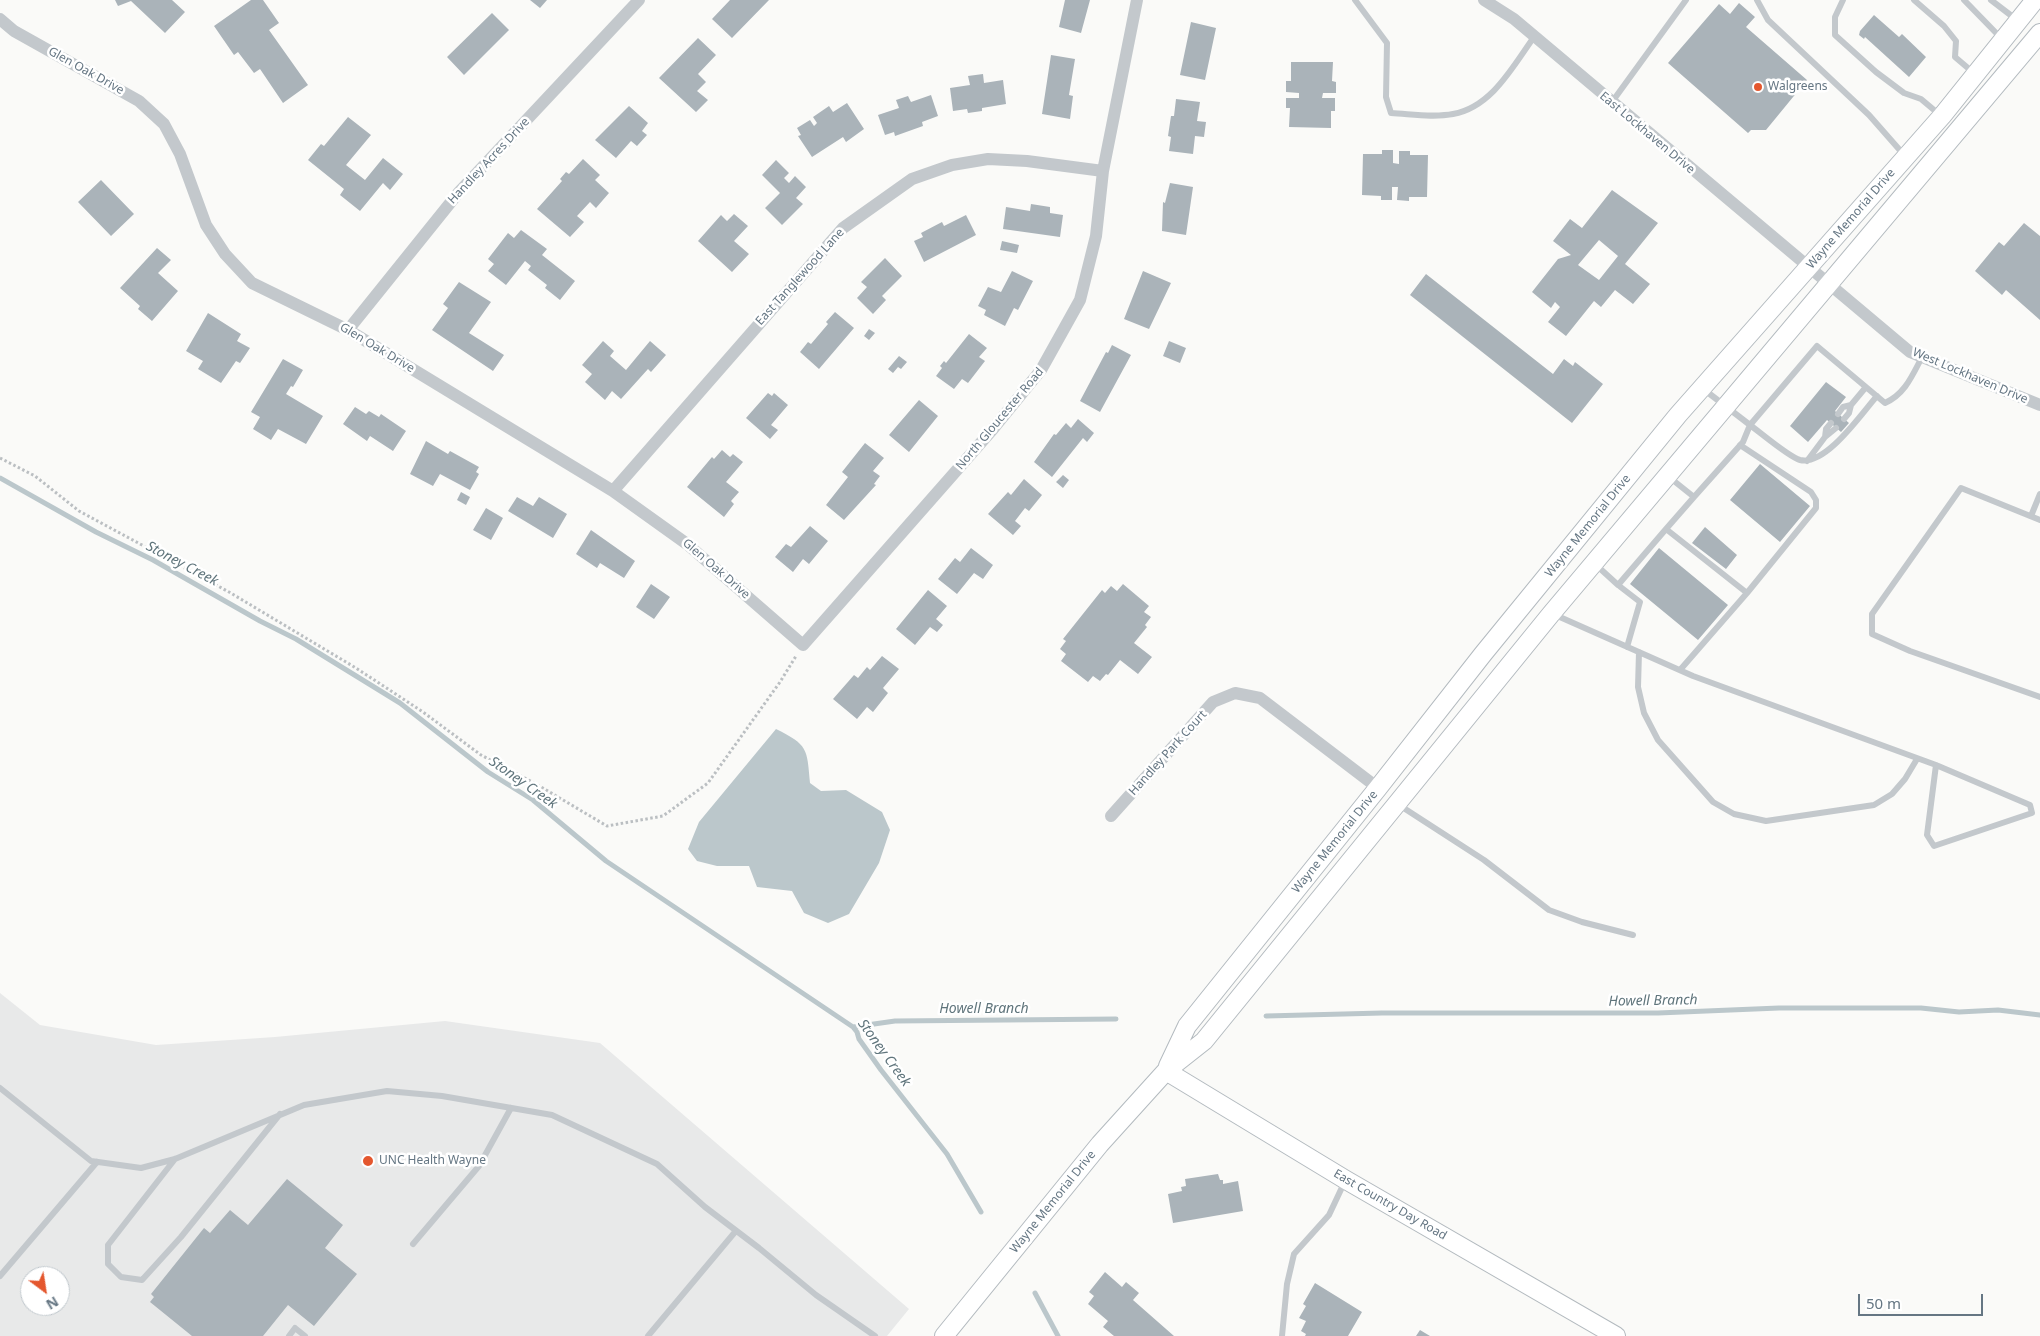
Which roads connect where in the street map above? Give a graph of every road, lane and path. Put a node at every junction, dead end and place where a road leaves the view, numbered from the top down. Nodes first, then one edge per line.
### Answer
1 (639, 0) edge
2 (1137, 0) edge
3 (1355, 0) edge
4 (1484, 0) edge
5 (1686, 0) edge
6 (1757, 0) edge
7 (1843, 0) edge
8 (1914, 0) edge
9 (1964, 0) edge
10 (1991, 0) edge
11 (2036, 0) edge
12 (0, 19) edge
13 (2018, 20) junction
14 (2040, 33) edge
15 (1534, 37) junction
16 (2003, 40) junction
17 (1976, 75) junction
18 (1612, 103) junction
19 (1942, 116) junction
20 (1906, 157) junction
21 (1103, 171) junction
22 (1808, 268) junction
23 (1829, 284) junction
24 (348, 330) junction
25 (1922, 357) junction
26 (1866, 387) junction
27 (1702, 388) junction
28 (1877, 396) junction
29 (2040, 405) edge
30 (1726, 407) junction
31 (1841, 416) dead end
32 (1750, 425) junction
33 (1833, 426) dead end
34 (1740, 445) junction
35 (0, 458) edge
36 (1807, 461) junction
37 (1668, 476) junction
38 (613, 491) junction
39 (2040, 494) edge
40 (1694, 497) junction
41 (2031, 516) junction
42 (2040, 520) edge
43 (1666, 530) junction
44 (1594, 563) junction
45 (1618, 585) junction
46 (1747, 593) junction
47 (1551, 614) junction
48 (803, 645) junction
49 (1628, 647) junction
50 (1639, 652) junction
51 (1680, 670) junction
52 (2040, 697) edge
53 (1917, 759) junction
54 (1936, 766) junction
55 (1378, 788) junction
56 (1397, 804) junction
57 (1111, 816) dead end
58 (1633, 935) dead end
59 (1166, 1072) junction
60 (0, 1088) edge
61 (511, 1108) junction
62 (282, 1112) junction
63 (175, 1159) junction
64 (97, 1162) junction
65 (1346, 1180) junction
66 (735, 1232) junction
67 (413, 1244) dead end
68 (0, 1276) edge
69 (289, 1336) edge
70 (304, 1336) edge
71 (648, 1336) edge
72 (875, 1336) edge
73 (944, 1336) edge
74 (1282, 1336) edge
75 (1616, 1336) edge

1 - 24 street, Handley Acres Drive
2 - 21 street, North Gloucester Road
3 - 15 lane
4 - 15 street, East Lockhaven Drive
5 - 18 lane
6 - 20 lane
7 - 19 lane
8 - 17 lane
9 - 16 lane
10 - 13 lane
11 - 13 main road, Wayne Memorial Drive
12 - 24 street, Glen Oak Drive
13 - 16 main road, Wayne Memorial Drive
14 - 23 main road, Wayne Memorial Drive
15 - 18 street, East Lockhaven Drive
16 - 17 main road, Wayne Memorial Drive
17 - 19 main road, Wayne Memorial Drive
18 - 22 street, East Lockhaven Drive
19 - 20 main road, Wayne Memorial Drive
20 - 22 main road, Wayne Memorial Drive
21 - 38 street, East Tanglewood Lane
21 - 48 street, North Gloucester Road
22 - 23 street, West Lockhaven Drive
22 - 27 main road, Wayne Memorial Drive
23 - 25 street, West Lockhaven Drive
23 - 30 main road, Wayne Memorial Drive
24 - 38 street, Glen Oak Drive
25 - 28 lane
25 - 29 street, West Lockhaven Drive
26 - 28 lane
26 - 31 lane
26 - 32 lane
27 - 30 lane
27 - 55 main road, Wayne Memorial Drive
28 - 36 lane
30 - 32 lane
30 - 37 main road, Wayne Memorial Drive
32 - 34 lane
32 - 36 lane
33 - 36 lane
34 - 40 lane
34 - 46 lane
35 - 48 path
37 - 40 lane
37 - 44 main road, Wayne Memorial Drive
38 - 48 street, Glen Oak Drive
39 - 41 lane
40 - 43 lane
41 - 42 lane
41 - 52 lane
43 - 45 lane
43 - 46 lane
44 - 45 lane
44 - 47 main road, Wayne Memorial Drive
45 - 49 lane
46 - 51 lane
47 - 49 lane
47 - 56 main road, Wayne Memorial Drive
49 - 50 lane
50 - 51 lane
50 - 53 lane
51 - 53 lane
53 - 54 lane
54 - 54 lane
55 - 57 street, Handley Park Court
55 - 59 main road, Wayne Memorial Drive
56 - 58 lane
56 - 59 main road, Wayne Memorial Drive
59 - 65 main road, East Country Day Road
59 - 73 main road, Wayne Memorial Drive
60 - 64 lane
61 - 62 lane
61 - 66 lane
61 - 67 lane
62 - 63 lane
62 - 63 lane
63 - 64 lane
64 - 68 lane
65 - 74 lane
65 - 75 main road, East Country Day Road
66 - 71 lane
66 - 72 lane
69 - 70 lane

